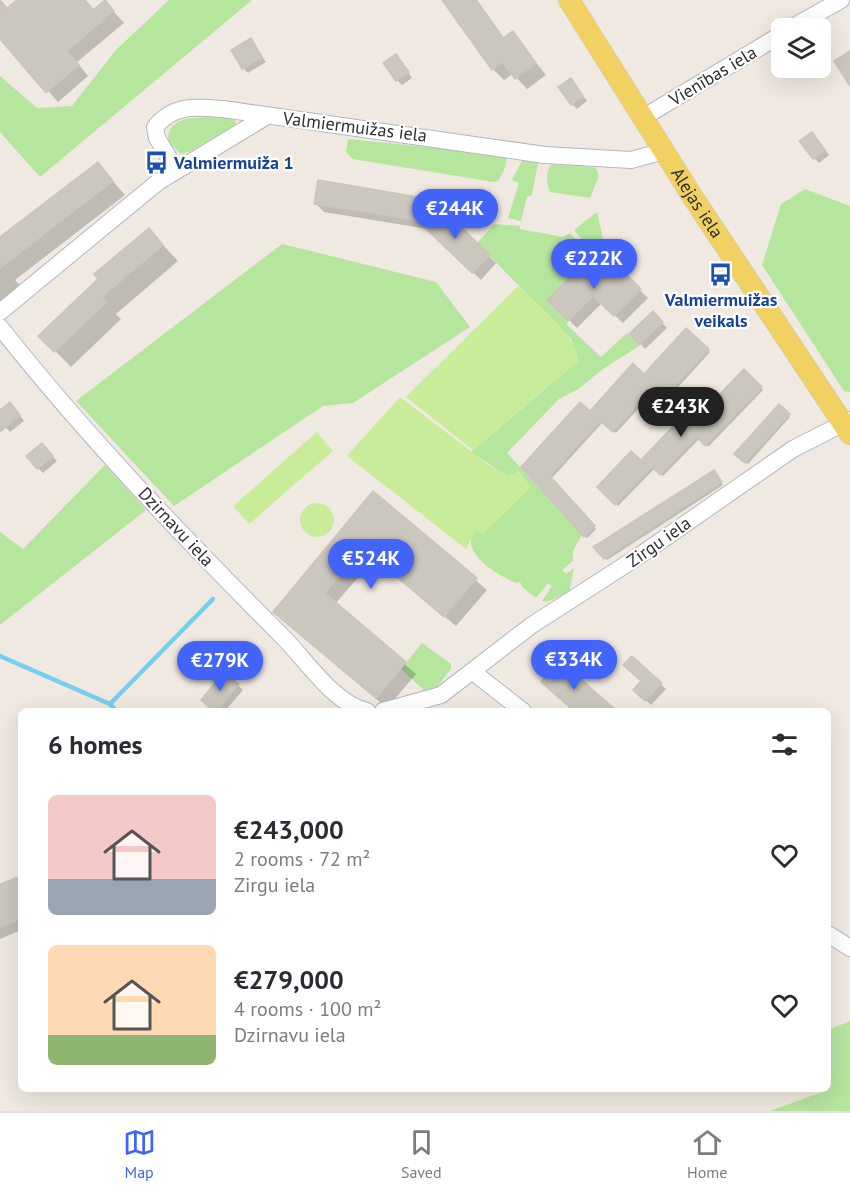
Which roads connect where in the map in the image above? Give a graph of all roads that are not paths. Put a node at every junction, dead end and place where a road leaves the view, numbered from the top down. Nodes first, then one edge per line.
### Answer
1 (569, 0) edge
2 (841, 0) edge
3 (809, 18) edge
4 (771, 41) edge
5 (267, 116) junction
6 (644, 117) junction
7 (662, 148) junction
8 (176, 170) junction
9 (0, 312) edge
10 (0, 327) edge
11 (848, 426) edge
12 (472, 672) junction
13 (362, 708) edge
14 (394, 708) edge
15 (519, 708) edge
16 (831, 936) edge
17 (850, 948) edge

1 - 6 main road, Alejas iela
2 - 3 street
4 - 6 street, Vienības iela
5 - 7 street, Valmiermuižas iela
5 - 8 street, Valmiermuižas iela
5 - 8 street
6 - 7 main road, Alejas iela
7 - 11 main road, Alejas iela
8 - 9 street, Valmiermuižas iela
10 - 13 street, Dzirnavu iela
11 - 12 street, Zirgu iela
12 - 14 street
12 - 15 street
16 - 17 street

